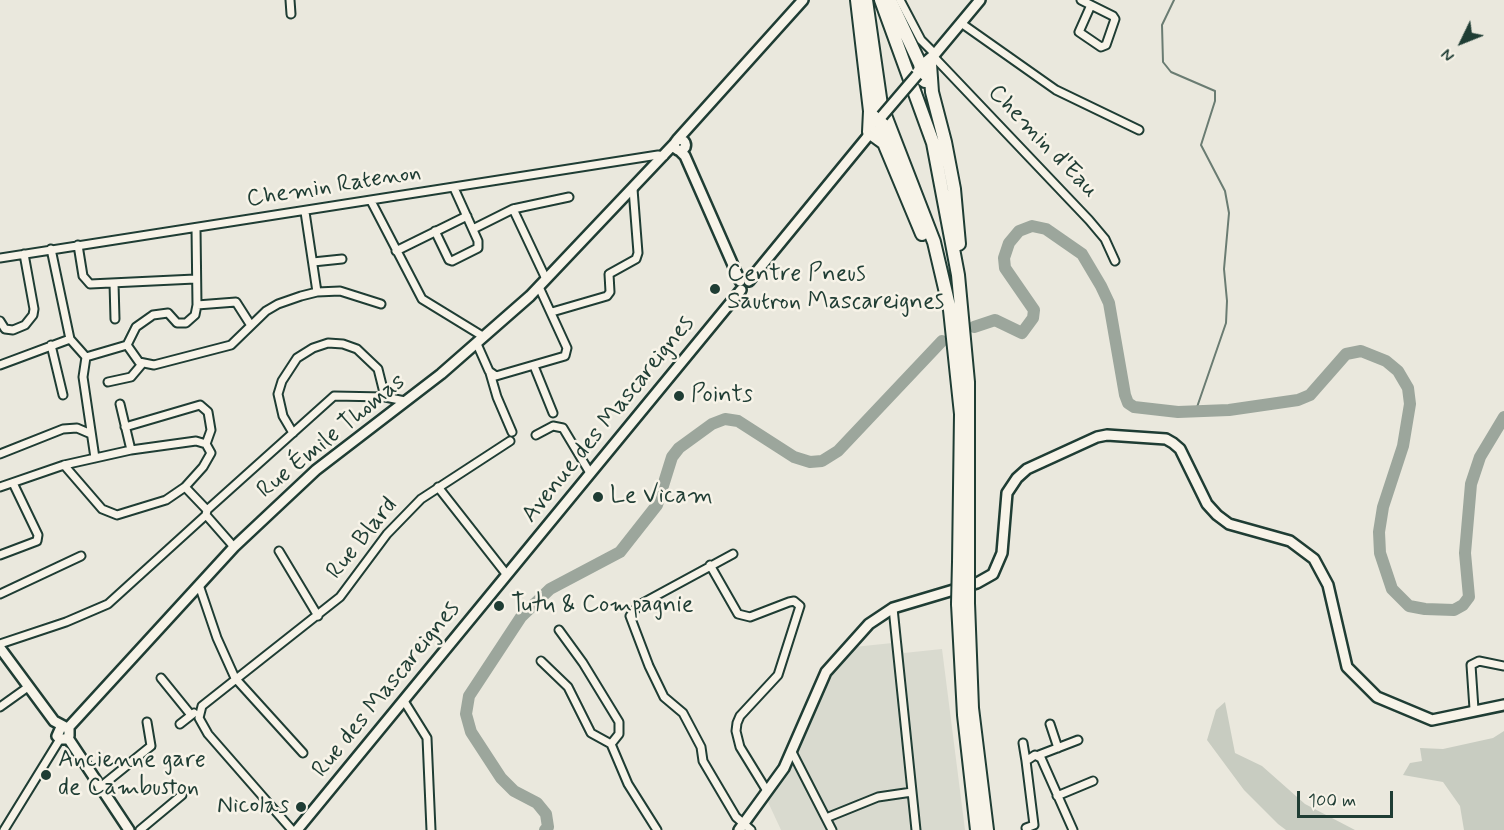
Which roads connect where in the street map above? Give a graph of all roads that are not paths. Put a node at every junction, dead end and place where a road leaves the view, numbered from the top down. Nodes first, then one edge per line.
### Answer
1 (290, 0) edge
2 (802, 0) edge
3 (857, 0) edge
4 (866, 0) edge
5 (881, 0) edge
6 (890, 0) edge
7 (900, 0) edge
8 (980, 0) edge
9 (1081, 0) edge
10 (1091, 5) junction
11 (291, 14) dead end
12 (962, 23) junction
13 (928, 62) junction
14 (877, 115) junction
15 (1139, 130) dead end
16 (869, 132) junction
17 (884, 143) junction
18 (678, 148) junction
19 (454, 188) junction
20 (633, 189) junction
21 (569, 197) dead end
22 (371, 201) junction
23 (513, 209) junction
24 (304, 212) junction
25 (467, 216) junction
26 (196, 228) junction
27 (473, 229) junction
28 (435, 231) junction
29 (78, 245) junction
30 (51, 249) junction
31 (396, 251) junction
32 (24, 254) junction
33 (0, 258) edge
34 (342, 258) dead end
35 (1115, 261) dead end
36 (313, 262) junction
37 (958, 275) junction
38 (195, 279) junction
39 (546, 279) junction
40 (114, 283) junction
41 (743, 284) junction
42 (539, 286) junction
43 (317, 292) junction
44 (381, 304) dead end
45 (197, 305) junction
46 (552, 312) junction
47 (116, 319) dead end
48 (0, 321) edge
49 (250, 324) junction
50 (70, 339) junction
51 (481, 340) junction
52 (51, 345) junction
53 (127, 345) junction
54 (86, 357) junction
55 (142, 364) junction
56 (0, 365) edge
57 (957, 365) junction
58 (534, 366) junction
59 (489, 371) junction
60 (108, 382) dead end
61 (63, 395) dead end
62 (385, 397) junction
63 (405, 401) junction
64 (120, 404) dead end
65 (553, 413) dead end
66 (125, 427) junction
67 (293, 432) junction
68 (512, 432) dead end
69 (91, 434) junction
70 (536, 435) dead end
71 (510, 441) dead end
72 (206, 444) junction
73 (131, 450) junction
74 (0, 454) edge
75 (96, 458) junction
76 (64, 465) junction
77 (590, 473) junction
78 (13, 483) junction
79 (0, 487) edge
80 (185, 487) junction
81 (438, 487) junction
82 (206, 512) junction
83 (234, 547) junction
84 (279, 551) dead end
85 (0, 555) edge
86 (733, 555) dead end
87 (81, 556) dead end
88 (963, 562) junction
89 (710, 565) junction
90 (507, 575) junction
91 (199, 585) junction
92 (0, 594) edge
93 (963, 603) junction
94 (893, 608) junction
95 (318, 616) junction
96 (559, 630) dead end
97 (1, 652) edge
98 (541, 661) dead end
99 (1504, 666) edge
100 (161, 678) dead end
101 (235, 678) junction
102 (28, 687) junction
103 (404, 701) junction
104 (1504, 705) edge
105 (0, 707) edge
106 (1474, 709) junction
107 (200, 712) junction
108 (190, 715) junction
109 (147, 722) dead end
110 (180, 724) dead end
111 (1050, 724) dead end
112 (63, 734) junction
113 (1078, 740) dead end
114 (1023, 743) dead end
115 (611, 744) junction
116 (1058, 748) junction
117 (792, 752) junction
118 (303, 753) dead end
119 (1039, 755) junction
120 (1026, 761) junction
121 (1093, 782) dead end
122 (99, 788) junction
123 (767, 791) junction
124 (912, 792) junction
125 (182, 795) dead end
126 (1057, 796) junction
127 (984, 811) junction
128 (826, 818) junction
129 (744, 828) edge
130 (1026, 828) dead end
131 (4, 830) edge
132 (129, 830) edge
133 (140, 830) edge
134 (292, 830) edge
135 (297, 830) edge
136 (431, 830) edge
137 (657, 830) edge
138 (832, 830) edge
139 (916, 830) edge
140 (978, 830) edge
141 (987, 830) edge
142 (991, 830) edge
143 (1073, 830) edge

1 - 11 street
2 - 18 street
3 - 14 highway
4 - 57 highway
5 - 37 highway
6 - 13 highway
7 - 13 street, Chemin d'Eau
8 - 12 street
9 - 10 street
10 - 10 street
12 - 13 street
12 - 15 street
13 - 14 street, bridge
13 - 35 street, Chemin d'Eau
13 - 37 highway
14 - 16 highway
14 - 17 highway
16 - 17 highway
16 - 41 street, Avenue des Mascareignes
17 - 57 highway
18 - 19 street, Chemin Ratenon
18 - 20 street, Rue Émile Thomas
18 - 41 street
19 - 22 street, Chemin Ratenon
19 - 25 street
20 - 39 street, Rue Émile Thomas
20 - 46 street
21 - 23 street
22 - 24 street, Chemin Ratenon
22 - 31 street
23 - 27 street
23 - 39 street
24 - 26 street, Chemin Ratenon
24 - 36 street
25 - 27 street
25 - 28 street
26 - 29 street, Chemin Ratenon
26 - 38 street
27 - 28 street
28 - 31 street
29 - 30 street, Chemin Ratenon
29 - 40 street
30 - 32 street, Chemin Ratenon
30 - 50 street
31 - 51 street
32 - 33 street, Chemin Ratenon
32 - 48 street
34 - 36 street
36 - 43 street
37 - 88 highway
38 - 40 street
38 - 45 street
39 - 42 street, Rue Émile Thomas
40 - 47 street
41 - 77 street, Avenue des Mascareignes
42 - 46 street
42 - 51 street, Rue Émile Thomas
43 - 44 street
43 - 49 street
45 - 49 street
45 - 53 street
46 - 58 street
49 - 55 street
50 - 52 street
50 - 54 street
51 - 59 street
51 - 63 street, Rue Émile Thomas
52 - 56 street
52 - 61 street
53 - 54 street
53 - 55 street
54 - 69 street
55 - 60 street
57 - 88 highway
58 - 59 street
58 - 65 street
59 - 68 street
62 - 63 street
62 - 67 street
62 - 67 street
63 - 83 street, Rue Émile Thomas
64 - 66 street
66 - 72 street
66 - 73 street
67 - 82 street
69 - 74 street
69 - 75 street
70 - 77 street
71 - 81 street, Rue Blard
72 - 73 street
72 - 80 street
73 - 75 street
75 - 76 street
76 - 78 street
76 - 80 street
77 - 90 street, Avenue des Mascareignes
78 - 79 street
78 - 85 street
80 - 82 street
81 - 90 street
81 - 95 street, Rue Blard
82 - 83 street
82 - 97 street
83 - 91 street, Rue Émile Thomas
84 - 95 street, Rue Blard
86 - 89 street
87 - 92 street
88 - 93 highway, bridge
89 - 123 street
89 - 129 street
90 - 103 street, Rue des Mascareignes
91 - 101 street
91 - 112 street, Rue Émile Thomas
93 - 127 highway
93 - 140 highway
94 - 106 street
94 - 117 street
94 - 124 street
95 - 101 street, Rue Blard
96 - 115 street
97 - 102 street
98 - 115 street
99 - 106 street
100 - 108 street
101 - 107 street, Rue Blard
101 - 118 street
102 - 105 street
102 - 112 street
103 - 135 street, Rue des Mascareignes
103 - 136 street
104 - 106 street
107 - 108 street
107 - 134 street
108 - 110 street
109 - 122 street
111 - 116 street
112 - 122 street
112 - 131 street
113 - 116 street
114 - 120 street
115 - 137 street
116 - 119 street
117 - 123 street
117 - 128 street
119 - 120 street
119 - 126 street
120 - 130 street
121 - 126 street
122 - 132 street
123 - 129 street
124 - 128 street
124 - 139 street
125 - 133 street
126 - 143 street
127 - 141 highway
127 - 142 highway
128 - 138 street

